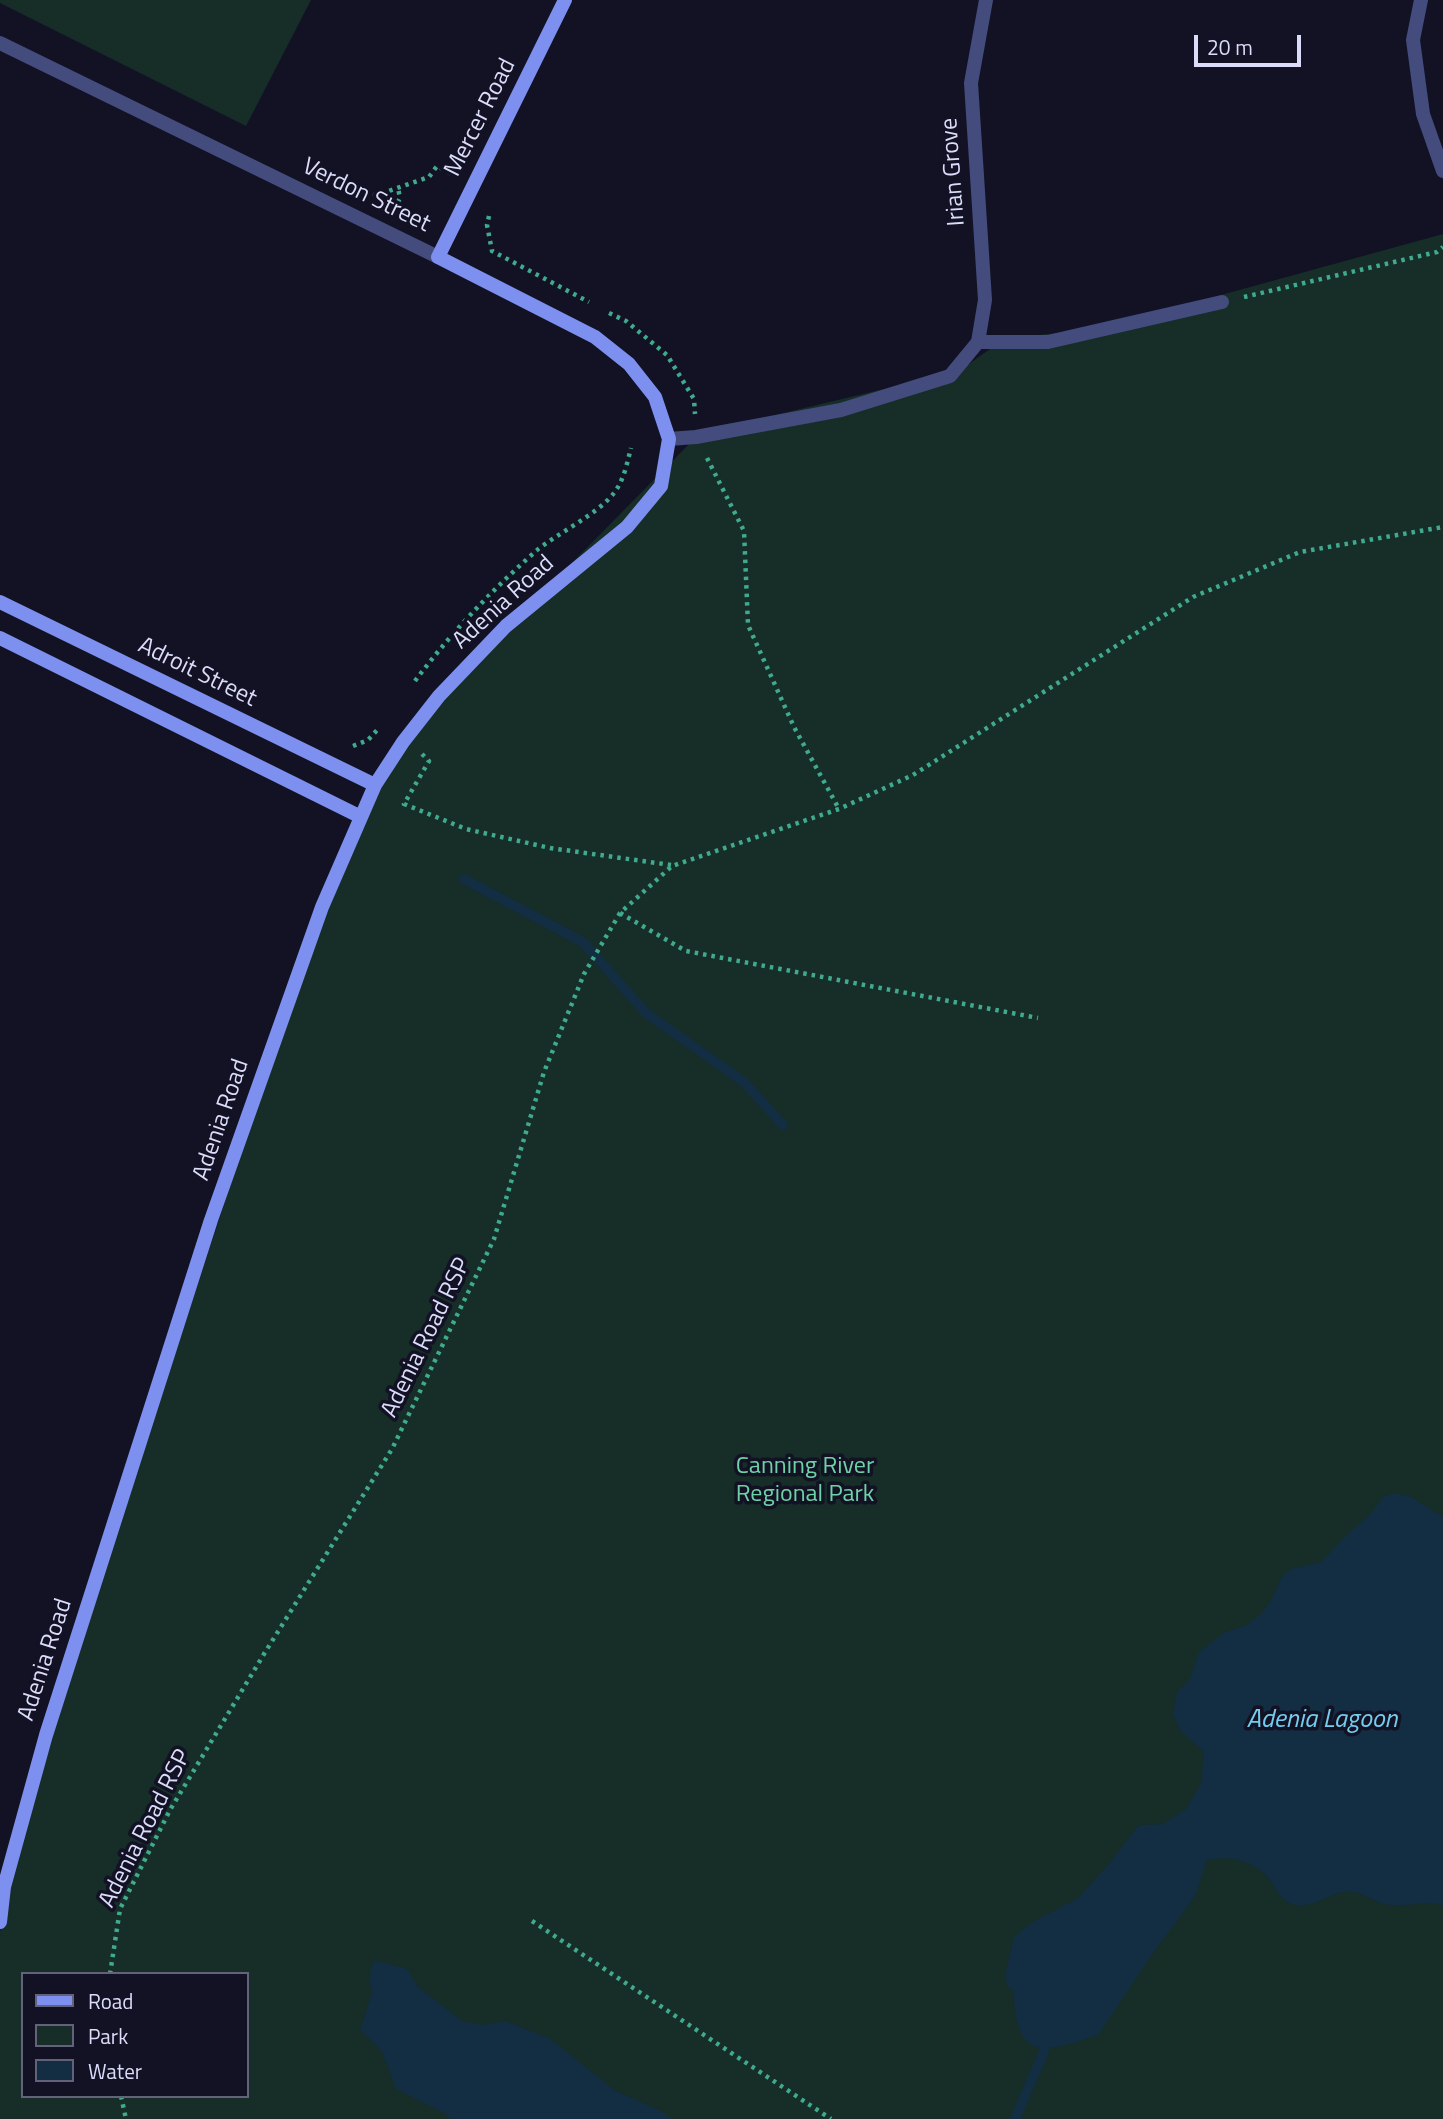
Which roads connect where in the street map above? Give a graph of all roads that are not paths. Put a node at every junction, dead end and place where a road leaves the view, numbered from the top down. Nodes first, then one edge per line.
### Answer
1 (565, 0) edge
2 (985, 0) edge
3 (1421, 0) edge
4 (0, 43) edge
5 (1443, 171) edge
6 (438, 257) junction
7 (1222, 302) road end
8 (978, 342) junction
9 (669, 439) junction
10 (0, 602) edge
11 (0, 638) edge
12 (375, 785) junction
13 (361, 817) junction
14 (0, 1922) edge

1 - 6 street, Mercer Road
2 - 8 street, Irian Grove
3 - 5 street
4 - 6 street, Verdon Street
6 - 9 street, Verdon Street
7 - 8 street
8 - 9 street
9 - 12 street, Adenia Road
10 - 12 street, Adroit Street
11 - 13 street
12 - 13 street, Adenia Road
13 - 14 street, Adenia Road

